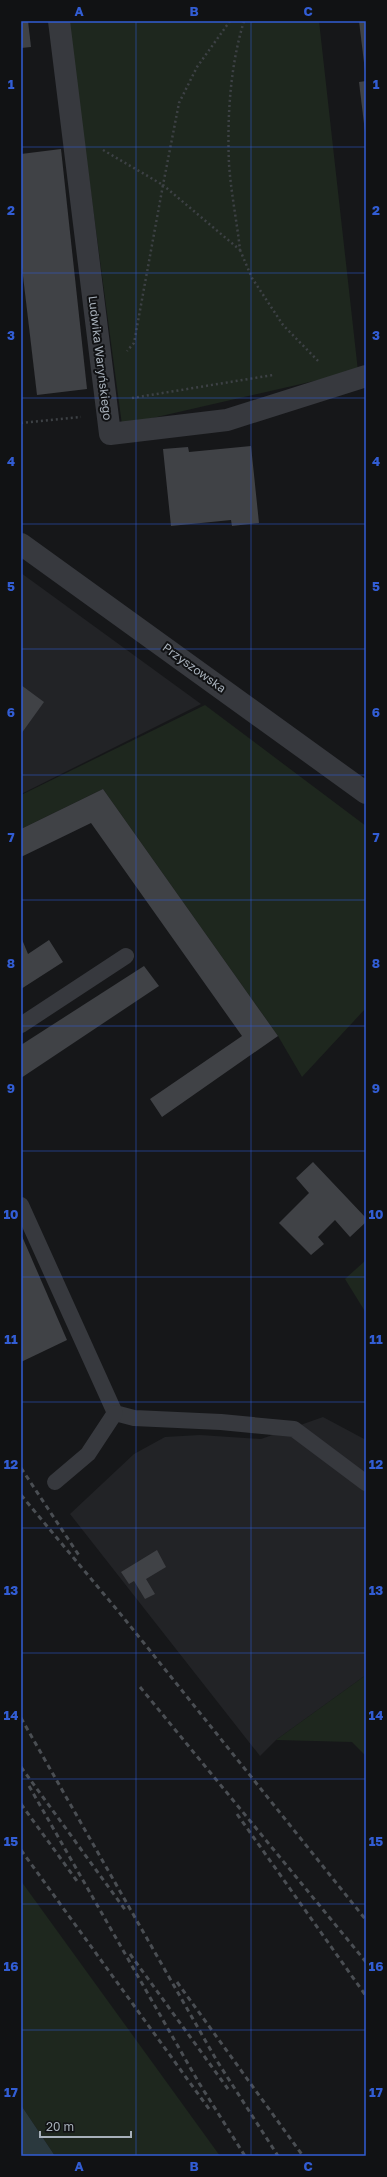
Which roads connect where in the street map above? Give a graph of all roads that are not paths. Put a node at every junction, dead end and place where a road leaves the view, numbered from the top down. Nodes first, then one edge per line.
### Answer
1 (59, 21) edge
2 (366, 376) edge
3 (21, 544) edge
4 (366, 793) edge
5 (126, 956) dead end
6 (21, 1025) edge
7 (21, 1206) edge
8 (115, 1413) junction
9 (55, 1482) dead end
10 (366, 1483) edge

1 - 2 street, Ludwika Waryńskiego
3 - 4 street, Przyszowska
5 - 6 lane
7 - 8 lane
8 - 9 lane
8 - 10 lane

